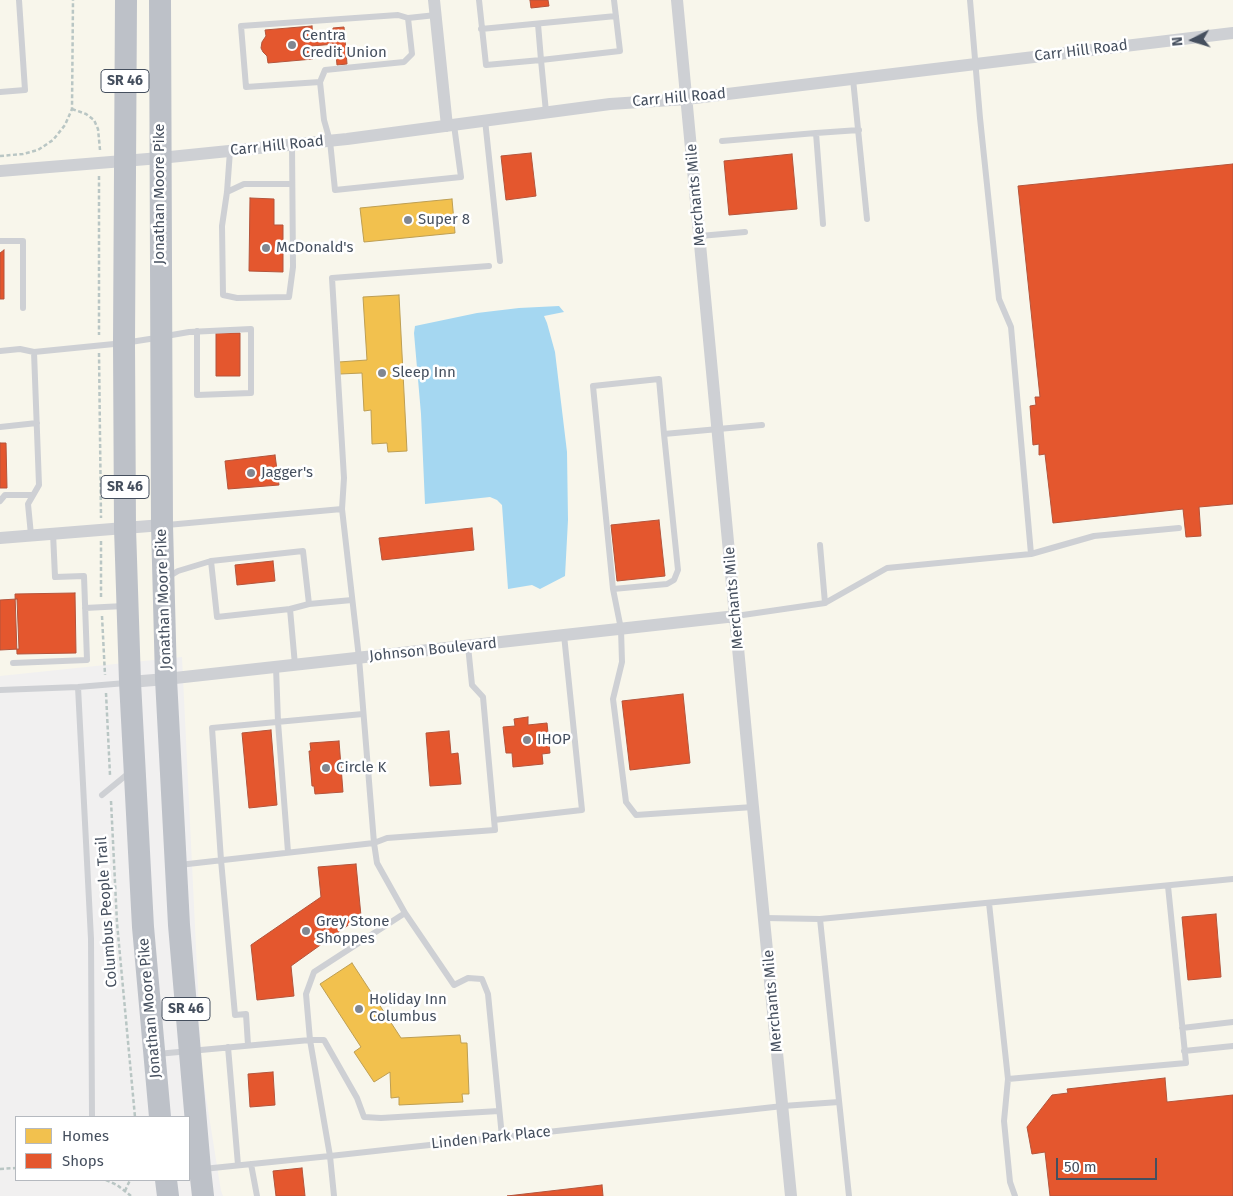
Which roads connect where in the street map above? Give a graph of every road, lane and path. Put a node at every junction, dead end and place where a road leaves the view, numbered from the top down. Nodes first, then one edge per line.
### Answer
1 (19, 0) edge
2 (73, 0) edge
3 (126, 0) edge
4 (160, 0) edge
5 (434, 0) edge
6 (478, 0) edge
7 (614, 0) edge
8 (677, 0) edge
9 (970, 0) edge
10 (436, 15) junction
11 (616, 16) junction
12 (408, 18) junction
13 (538, 24) junction
14 (481, 29) junction
15 (1233, 33) edge
16 (541, 60) junction
17 (976, 64) junction
18 (853, 79) junction
19 (320, 82) junction
20 (0, 92) edge
21 (686, 98) junction
22 (72, 109) junction
23 (546, 112) junction
24 (485, 120) junction
25 (451, 125) junction
26 (859, 130) junction
27 (816, 132) junction
28 (330, 141) junction
29 (100, 142) dead end
30 (722, 142) dead end
31 (292, 145) junction
32 (230, 151) junction
33 (0, 156) edge
34 (160, 158) junction
35 (124, 161) junction
36 (0, 171) edge
37 (292, 184) junction
38 (227, 192) junction
39 (98, 193) dead end
40 (867, 219) dead end
41 (823, 224) dead end
42 (745, 232) dead end
43 (700, 236) junction
44 (0, 241) edge
45 (500, 261) dead end
46 (489, 266) dead end
47 (23, 308) dead end
48 (197, 331) junction
49 (99, 336) dead end
50 (161, 337) junction
51 (124, 343) junction
52 (0, 351) edge
53 (34, 352) junction
54 (99, 356) dead end
55 (37, 423) junction
56 (762, 425) dead end
57 (0, 427) edge
58 (718, 429) junction
59 (664, 434) junction
60 (34, 495) junction
61 (0, 501) edge
62 (342, 509) junction
63 (101, 514) dead end
64 (162, 525) junction
65 (125, 528) junction
66 (1179, 528) dead end
67 (53, 534) junction
68 (31, 535) junction
69 (0, 538) edge
70 (820, 545) dead end
71 (101, 548) dead end
72 (1031, 554) junction
73 (211, 560) junction
74 (163, 579) junction
75 (613, 589) junction
76 (101, 594) dead end
77 (352, 600) junction
78 (825, 603) junction
79 (308, 604) junction
80 (128, 605) junction
81 (85, 608) junction
82 (290, 609) junction
83 (736, 616) junction
84 (102, 622) dead end
85 (621, 629) junction
86 (564, 635) junction
87 (468, 646) junction
88 (359, 658) junction
89 (13, 663) dead end
90 (295, 665) junction
91 (276, 667) junction
92 (105, 669) dead end
93 (166, 679) junction
94 (130, 682) junction
95 (78, 687) junction
96 (0, 690) edge
97 (107, 704) dead end
98 (363, 714) junction
99 (278, 722) junction
100 (134, 768) junction
101 (111, 788) junction
102 (102, 795) dead end
103 (753, 807) junction
104 (494, 820) junction
105 (374, 843) junction
106 (288, 852) junction
107 (222, 860) junction
108 (176, 865) junction
109 (1233, 880) edge
110 (1168, 886) junction
111 (989, 903) junction
112 (405, 913) junction
113 (765, 918) junction
114 (820, 919) junction
115 (1233, 1022) edge
116 (1182, 1028) junction
117 (310, 1040) junction
118 (248, 1045) junction
119 (1233, 1046) edge
120 (228, 1047) junction
121 (190, 1050) junction
122 (1184, 1051) junction
123 (154, 1054) junction
124 (1008, 1079) junction
125 (839, 1102) junction
126 (782, 1106) junction
127 (499, 1111) junction
128 (92, 1116) edge
129 (135, 1116) edge
130 (160, 1116) edge
131 (502, 1137) junction
132 (330, 1156) junction
133 (251, 1164) junction
134 (238, 1165) junction
135 (15, 1168) edge
136 (0, 1169) edge
137 (200, 1169) junction
138 (108, 1181) edge
139 (130, 1181) edge
140 (166, 1181) edge
141 (125, 1191) junction
142 (131, 1196) edge
143 (168, 1196) edge
144 (204, 1196) edge
145 (257, 1196) edge
146 (334, 1196) edge
147 (791, 1196) edge
148 (849, 1196) edge
149 (1015, 1196) edge

1 - 20 lane
2 - 22 path
3 - 35 highway, Jonathan Moore Pike / SR 46
4 - 34 highway, Jonathan Moore Pike / SR 46
5 - 10 street
6 - 14 lane
7 - 11 lane
8 - 21 street, Merchants Mile
9 - 17 lane
10 - 12 lane
10 - 25 street
11 - 13 lane
11 - 16 lane
12 - 19 lane
12 - 19 lane
13 - 14 lane
13 - 16 lane
14 - 16 lane
15 - 17 street, Carr Hill Road
16 - 23 lane
17 - 18 street, Carr Hill Road
17 - 72 lane
18 - 21 street, Carr Hill Road
18 - 26 lane
19 - 28 lane
21 - 23 street, Carr Hill Road
21 - 43 street, Merchants Mile
22 - 29 path
22 - 33 path
23 - 24 street, Carr Hill Road
24 - 25 street, Carr Hill Road
24 - 45 lane
25 - 28 street, Carr Hill Road
25 - 28 lane
26 - 27 lane
26 - 40 lane
27 - 30 lane
27 - 41 lane
28 - 31 street, Carr Hill Road
31 - 32 street, Carr Hill Road
31 - 37 lane
32 - 34 street, Carr Hill Road
32 - 38 lane
34 - 35 street, Carr Hill Road
34 - 50 highway, Jonathan Moore Pike / SR 46
35 - 36 street, Carr Hill Road
35 - 51 highway, Jonathan Moore Pike / SR 46
37 - 38 lane
37 - 38 lane
39 - 49 path
42 - 43 lane
43 - 58 street, Merchants Mile
44 - 47 lane
46 - 62 lane
48 - 48 lane
48 - 50 lane
50 - 51 lane
50 - 64 highway, Jonathan Moore Pike / SR 46
51 - 53 lane
51 - 65 highway, Jonathan Moore Pike / SR 46
52 - 53 lane
53 - 55 lane
54 - 63 path
55 - 57 lane
55 - 60 lane
56 - 58 lane
58 - 59 lane
58 - 83 street, Merchants Mile
59 - 75 lane
59 - 75 lane
60 - 61 lane
60 - 68 lane
62 - 64 lane
62 - 77 lane
64 - 65 street
64 - 74 highway, Jonathan Moore Pike / SR 46
65 - 67 street
65 - 80 highway, Jonathan Moore Pike / SR 46
66 - 72 lane
67 - 68 street
67 - 81 lane
68 - 69 street
70 - 78 lane
71 - 76 path
72 - 78 lane
73 - 74 lane
73 - 79 lane
73 - 82 lane
74 - 93 highway, Jonathan Moore Pike / SR 46
75 - 85 lane
77 - 79 lane
77 - 88 lane
78 - 83 lane
79 - 82 lane
80 - 81 lane
80 - 94 highway, Jonathan Moore Pike / SR 46
81 - 89 lane
82 - 90 lane
83 - 85 street, Johnson Boulevard
83 - 103 street, Merchants Mile
84 - 92 path
85 - 86 street, Johnson Boulevard
85 - 103 lane
86 - 87 street, Johnson Boulevard
86 - 104 lane
87 - 88 street, Johnson Boulevard
87 - 104 lane
88 - 90 street, Johnson Boulevard
88 - 98 lane
90 - 91 street, Johnson Boulevard
91 - 93 street, Johnson Boulevard
91 - 99 lane
93 - 94 street, Johnson Boulevard
93 - 108 highway, Jonathan Moore Pike / SR 46
94 - 95 lane
94 - 100 highway, Jonathan Moore Pike / SR 46
95 - 96 lane
95 - 128 lane
97 - 101 path, Columbus People Trail
98 - 99 lane
98 - 105 lane
99 - 106 lane
99 - 107 lane
100 - 101 lane
100 - 123 highway, Jonathan Moore Pike / SR 46
101 - 102 lane
101 - 129 path, Columbus People Trail
103 - 113 street, Merchants Mile
104 - 105 lane
105 - 106 lane
105 - 112 lane
106 - 107 lane
107 - 108 lane
107 - 118 lane
108 - 121 highway, Jonathan Moore Pike / SR 46
109 - 110 lane
110 - 111 lane
110 - 116 lane
111 - 114 lane
111 - 124 lane
112 - 117 lane
112 - 127 lane
113 - 114 lane
113 - 126 street, Merchants Mile
114 - 125 lane
115 - 116 lane
116 - 122 lane
117 - 118 lane
117 - 127 lane
117 - 132 lane
118 - 120 lane
119 - 122 lane
120 - 121 lane
120 - 134 lane
121 - 123 lane
121 - 137 highway, Jonathan Moore Pike / SR 46
122 - 124 lane
123 - 130 highway, Jonathan Moore Pike / SR 46
124 - 149 lane
125 - 126 lane, Linden Park Place
125 - 148 lane
126 - 131 lane, Linden Park Place
126 - 147 street, Merchants Mile
127 - 131 lane
131 - 132 lane, Linden Park Place
132 - 133 lane, Linden Park Place
132 - 146 lane
133 - 134 lane, Linden Park Place
133 - 145 lane
134 - 137 lane, Linden Park Place
135 - 136 path
137 - 144 highway, Jonathan Moore Pike / SR 46
138 - 141 path
139 - 141 path
140 - 143 highway
141 - 142 path

